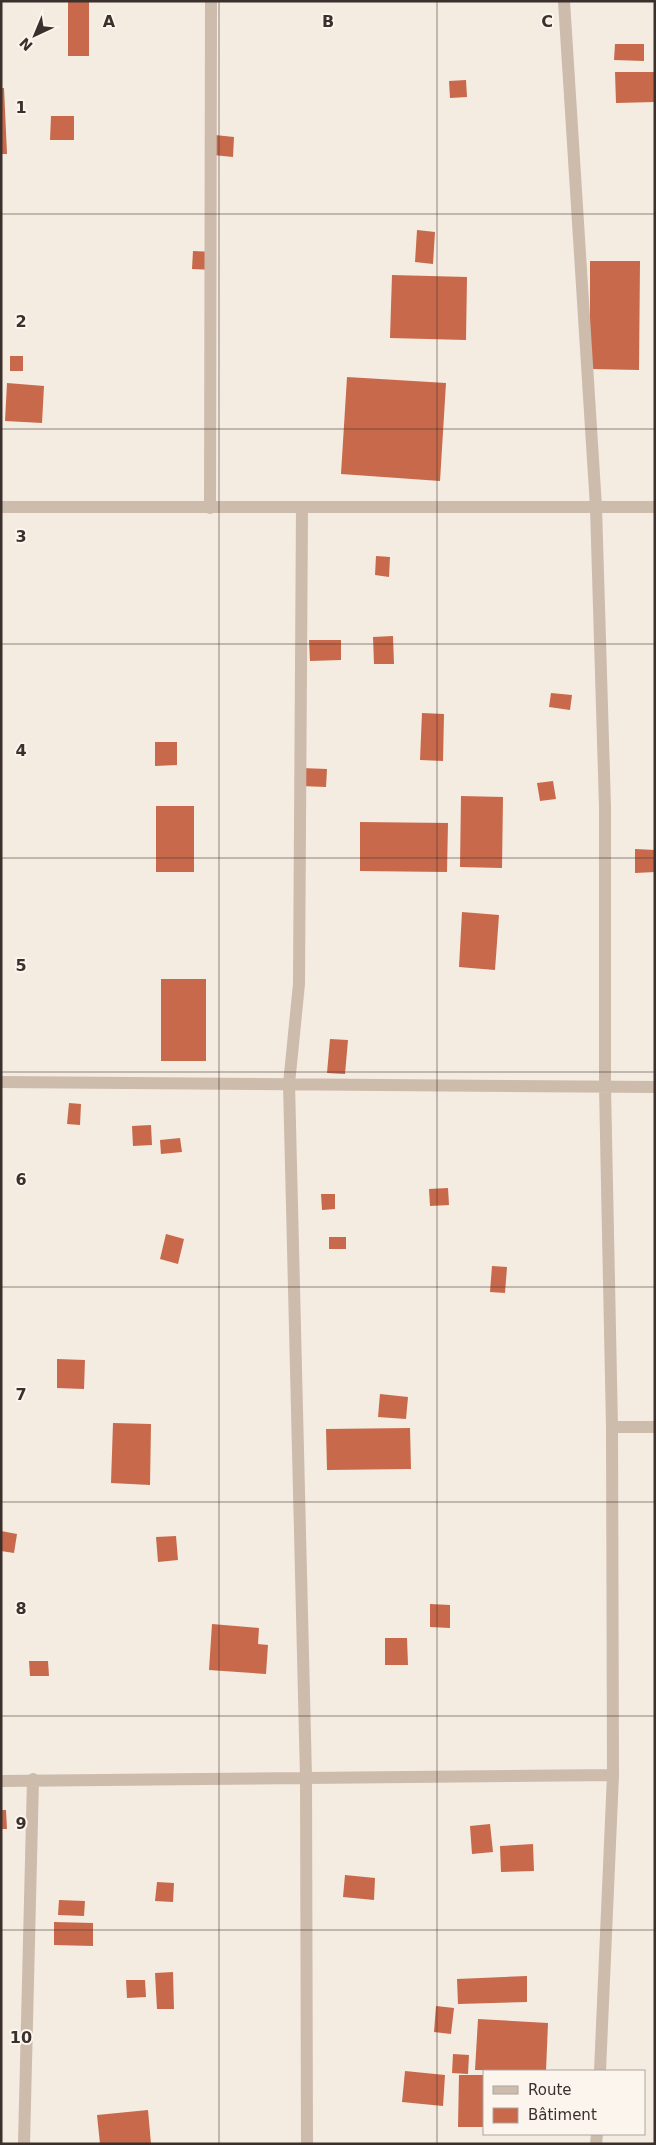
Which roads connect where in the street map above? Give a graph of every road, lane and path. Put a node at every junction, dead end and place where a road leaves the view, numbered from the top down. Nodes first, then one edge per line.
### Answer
1 (211, 1) edge
2 (564, 1) edge
3 (1, 507) edge
4 (302, 507) junction
5 (596, 507) junction
6 (655, 507) edge
7 (210, 508) junction
8 (1, 1082) edge
9 (289, 1084) junction
10 (604, 1087) junction
11 (655, 1087) edge
12 (612, 1427) junction
13 (655, 1428) edge
14 (613, 1774) junction
15 (306, 1777) junction
16 (33, 1779) junction
17 (1, 1781) edge
18 (600, 2070) edge
19 (24, 2144) edge
20 (307, 2144) edge

1 - 7 street
2 - 5 street
3 - 7 street
4 - 5 street
4 - 7 street
4 - 9 street
5 - 6 street
5 - 10 street
8 - 9 street
9 - 10 street
9 - 15 street
10 - 11 street
10 - 12 street
12 - 13 street
12 - 14 street
14 - 15 street
14 - 18 street
15 - 16 street
15 - 20 street
16 - 17 street
16 - 19 street

